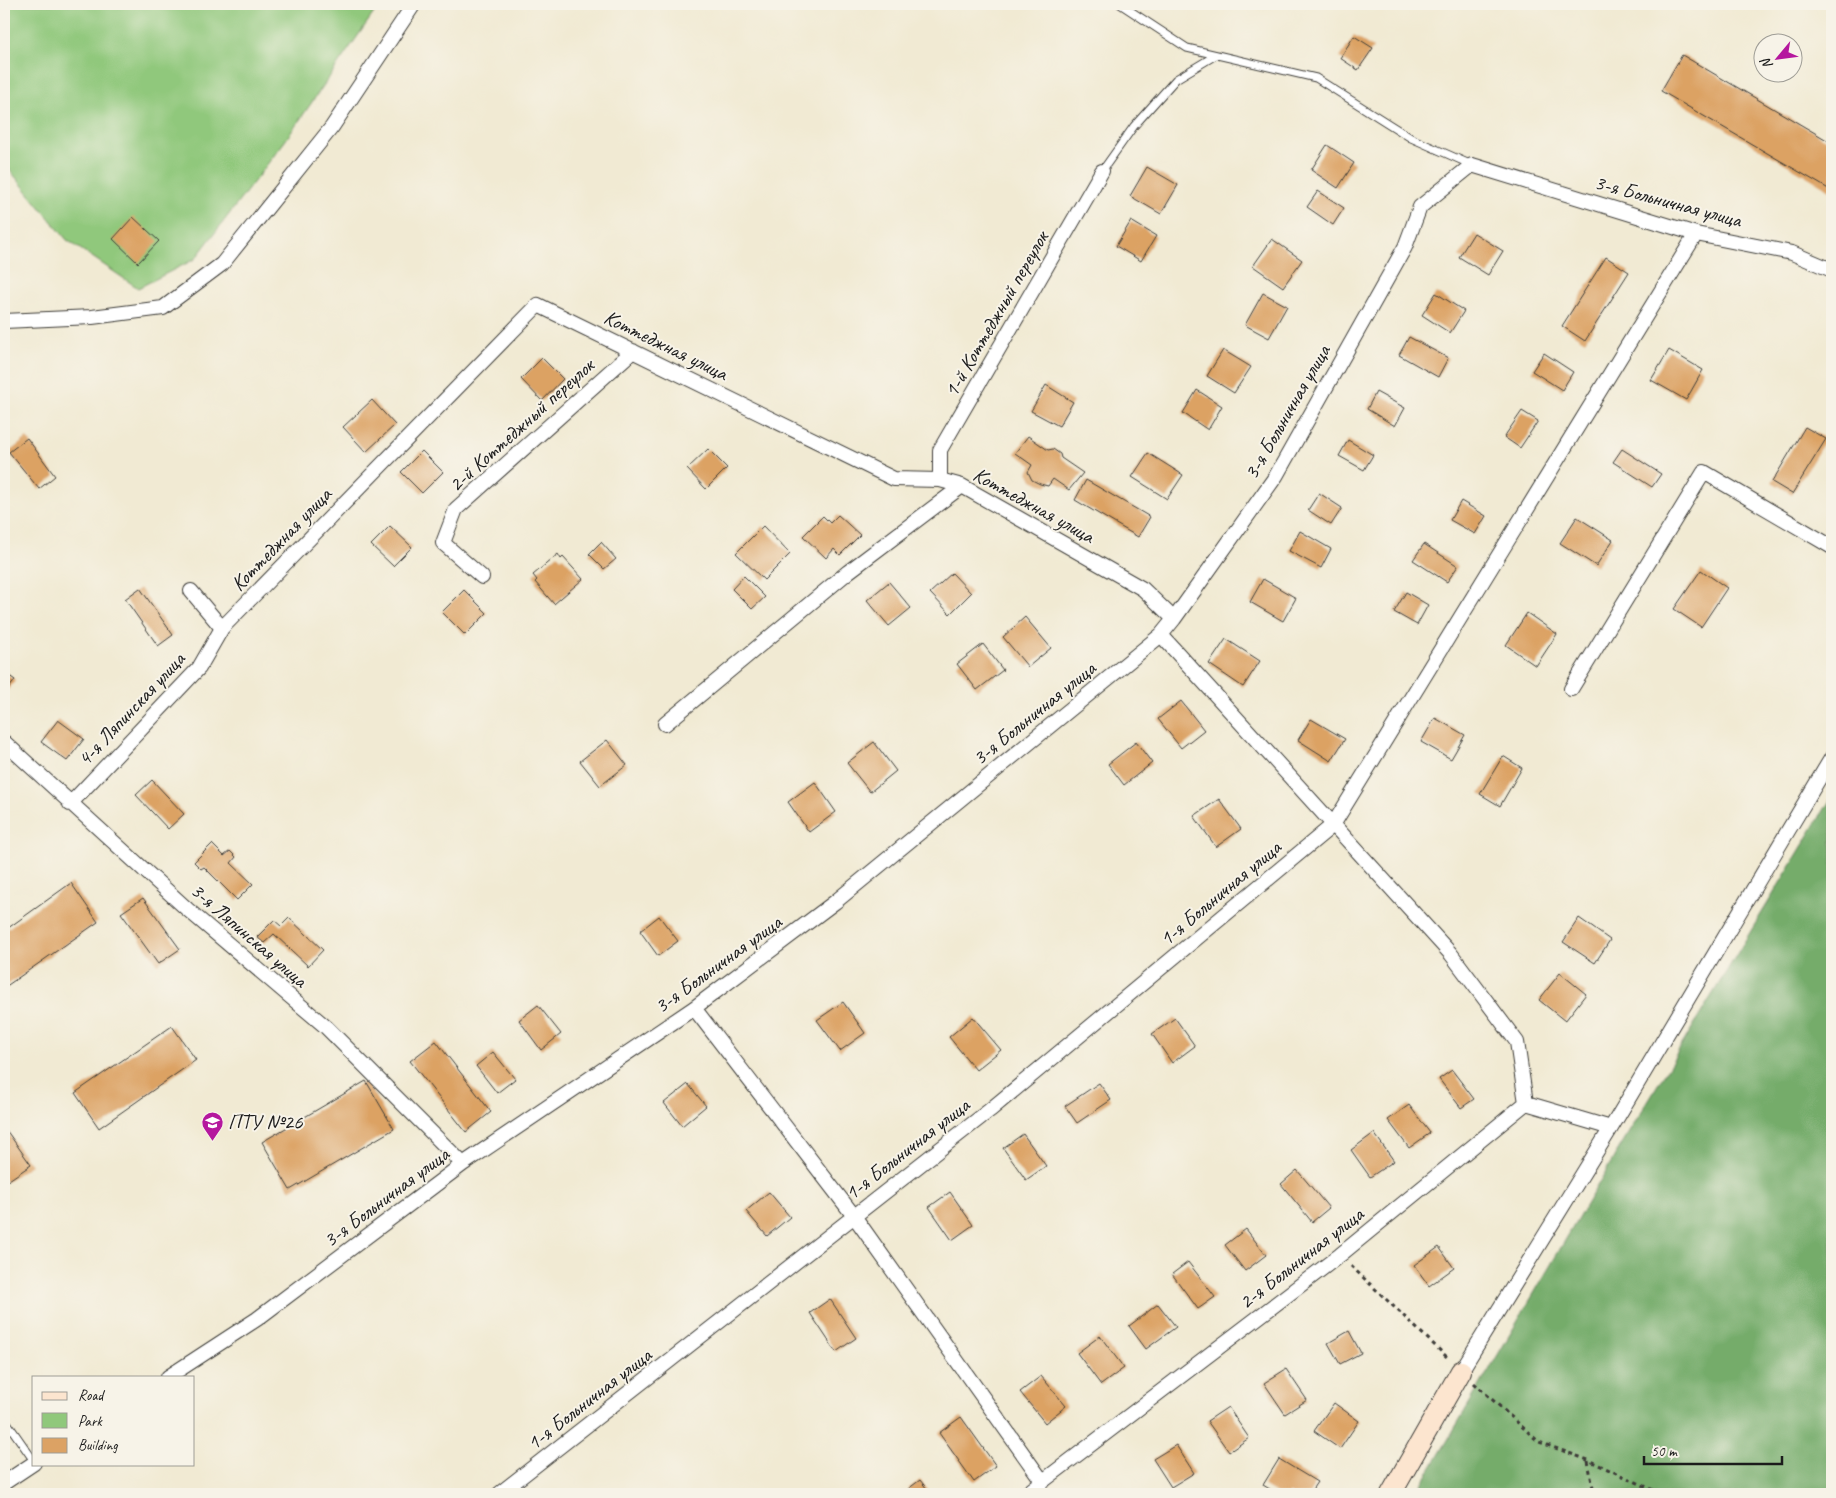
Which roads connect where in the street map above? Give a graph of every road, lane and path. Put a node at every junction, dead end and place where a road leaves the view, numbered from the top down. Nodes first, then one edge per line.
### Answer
1 (414, 4) edge
2 (1120, 4) edge
3 (1216, 55) junction
4 (1472, 165) junction
5 (1102, 171) joint
6 (1696, 234) junction
7 (1832, 270) edge
8 (4, 321) edge
9 (633, 351) junction
10 (940, 480) junction
11 (962, 486) junction
12 (1832, 547) edge
13 (482, 577) dead end
14 (191, 591) dead end
15 (1174, 620) junction
16 (222, 628) junction
17 (1161, 635) junction
18 (1571, 689) dead end
19 (665, 724) dead end
20 (4, 742) edge
21 (1832, 757) edge
22 (70, 804) junction
23 (1333, 825) junction
24 (694, 1008) junction
25 (1526, 1103) junction
26 (1611, 1128) junction
27 (463, 1164) junction
28 (854, 1216) junction
29 (1340, 1255) junction
30 (1461, 1371) junction
31 (170, 1376) edge
32 (4, 1418) edge
33 (32, 1459) edge
34 (1588, 1460) junction
35 (32, 1463) edge
36 (1043, 1482) junction
37 (4, 1483) edge
38 (499, 1494) edge
39 (1026, 1494) edge
40 (1391, 1494) edge
41 (1594, 1494) edge
42 (1662, 1494) edge

1 - 8 street
2 - 3 lane
3 - 4 lane
3 - 5 lane
4 - 6 street, 3-я Больничная улица
4 - 15 street, 3-я Больничная улица
5 - 10 street, 1-й Коттеджный переулок
6 - 7 street, 3-я Больничная улица
6 - 23 street, 1-я Больничная улица
9 - 10 street, Коттеджная улица
9 - 13 street, 2-й Коттеджный переулок
9 - 16 street, Коттеджная улица
10 - 11 street, Коттеджная улица
11 - 15 street, Коттеджная улица
11 - 19 street
12 - 18 street
14 - 16 street
15 - 17 street, 3-я Больничная улица
16 - 22 street, 4-я Ляпинская улица
17 - 23 street
17 - 24 street, 3-я Больничная улица
20 - 22 street, 3-я Ляпинская улица
21 - 26 street
22 - 27 street, 3-я Ляпинская улица
23 - 25 street
23 - 28 street, 1-я Больничная улица
24 - 27 street, 3-я Больничная улица
24 - 28 street
25 - 26 street
25 - 29 street, 2-я Больничная улица
26 - 30 street
27 - 31 street, 3-я Больничная улица
28 - 36 street
28 - 38 street, 1-я Больничная улица
29 - 30 path
29 - 36 street, 2-я Больничная улица
30 - 34 path
30 - 40 street
32 - 33 lane
34 - 41 path
34 - 42 path
35 - 37 street
36 - 39 street, 2-я Больничная улица

